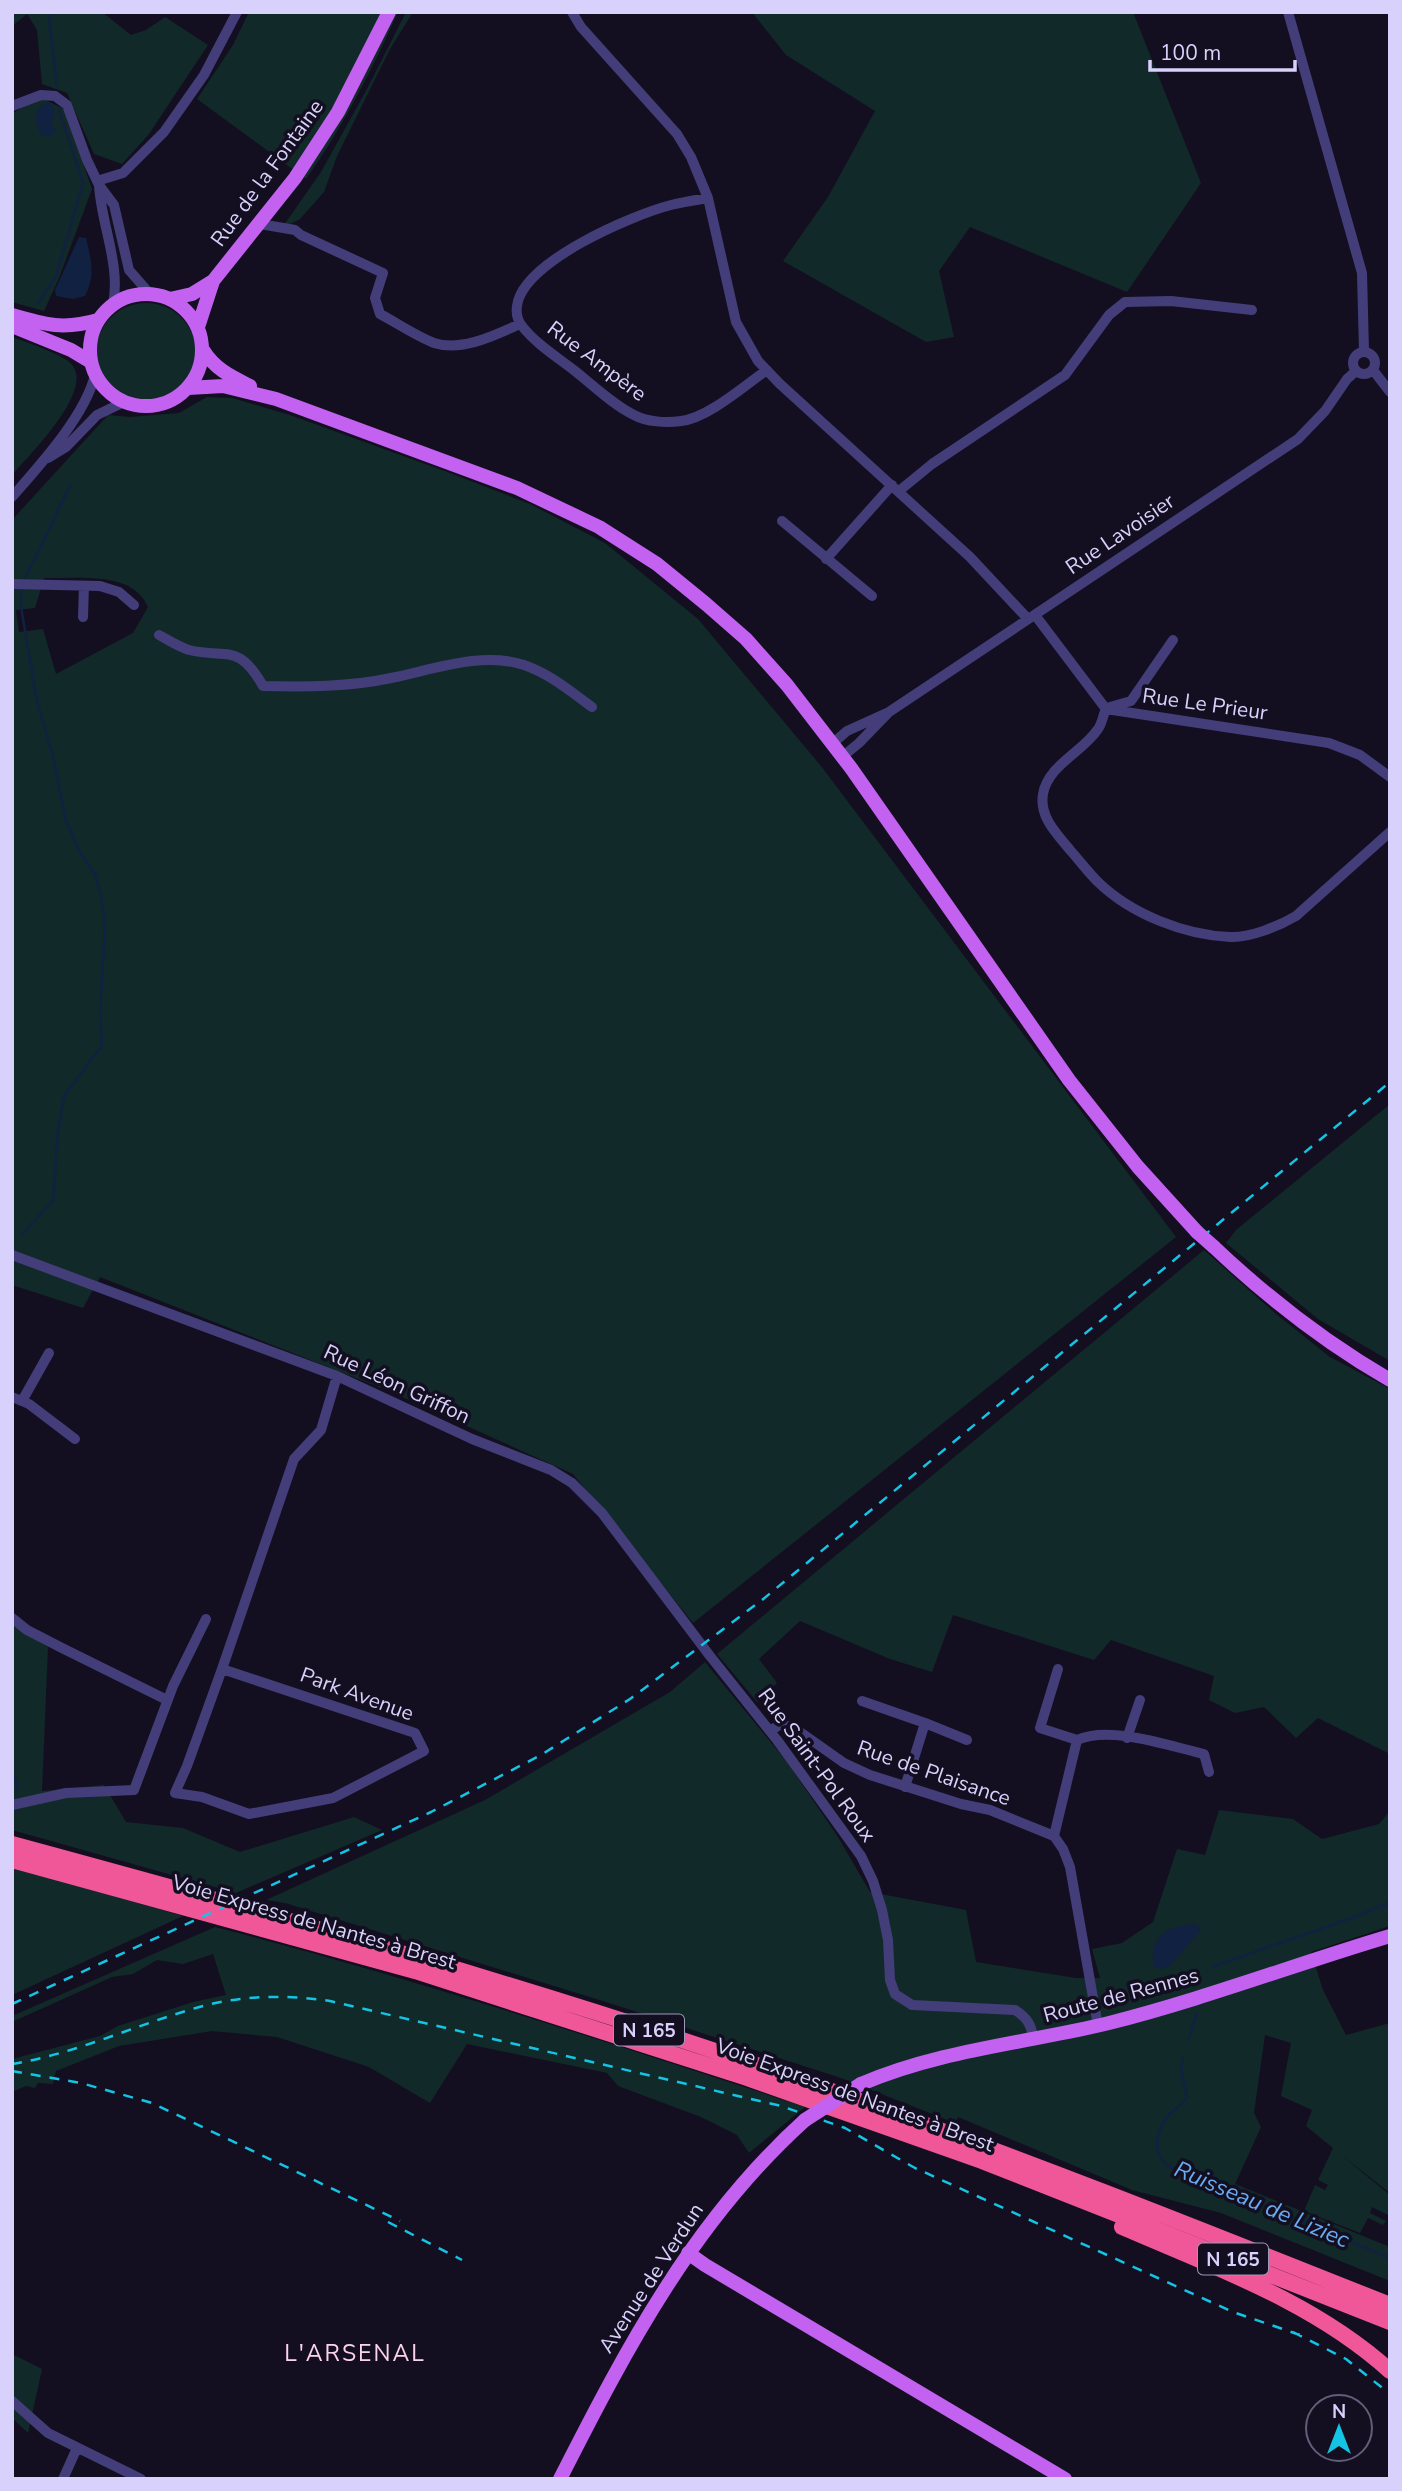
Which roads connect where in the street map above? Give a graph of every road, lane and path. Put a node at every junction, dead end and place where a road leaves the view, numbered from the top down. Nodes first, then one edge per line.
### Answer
1 (237, 12) edge
2 (389, 12) edge
3 (572, 12) edge
4 (1289, 12) edge
5 (12, 106) edge
6 (98, 183) junction
7 (708, 198) junction
8 (260, 224) junction
9 (213, 281) junction
10 (150, 294) junction
11 (170, 299) junction
12 (113, 304) junction
13 (1252, 310) dead end
14 (12, 318) edge
15 (98, 320) junction
16 (520, 324) junction
17 (12, 326) edge
18 (198, 327) junction
19 (203, 350) junction
20 (1364, 351) junction
21 (92, 362) junction
22 (1373, 369) junction
23 (767, 370) junction
24 (1356, 371) junction
25 (188, 388) junction
26 (1390, 392) edge
27 (276, 399) junction
28 (124, 402) junction
29 (43, 461) junction
30 (896, 488) junction
31 (12, 497) edge
32 (782, 521) dead end
33 (826, 559) junction
34 (14, 584) edge
35 (84, 586) junction
36 (872, 596) dead end
37 (134, 605) dead end
38 (83, 617) dead end
39 (1031, 617) junction
40 (159, 635) dead end
41 (1173, 640) dead end
42 (592, 707) dead end
43 (1105, 709) junction
44 (889, 712) junction
45 (832, 744) junction
46 (842, 757) junction
47 (1390, 777) edge
48 (1390, 832) edge
49 (12, 1255) edge
50 (49, 1353) dead end
51 (337, 1376) junction
52 (1390, 1380) edge
53 (17, 1399) edge
54 (75, 1439) dead end
55 (12, 1618) edge
56 (206, 1619) dead end
57 (710, 1656) joint
58 (222, 1669) junction
59 (1058, 1669) dead end
60 (167, 1700) junction
61 (862, 1700) dead end
62 (1140, 1700) dead end
63 (925, 1723) junction
64 (770, 1731) junction
65 (1127, 1738) junction
66 (967, 1740) dead end
67 (1077, 1740) junction
68 (1209, 1772) dead end
69 (905, 1787) junction
70 (12, 1805) edge
71 (1054, 1836) junction
72 (12, 1844) edge
73 (12, 1860) edge
74 (1390, 1936) edge
75 (1098, 2026) junction
76 (1034, 2040) junction
77 (805, 2120) joint
78 (1076, 2197) junction
79 (688, 2253) junction
80 (1390, 2305) edge
81 (1390, 2322) edge
82 (1390, 2371) edge
83 (12, 2401) edge
84 (78, 2448) junction
85 (63, 2479) edge
86 (141, 2479) edge
87 (560, 2479) edge
88 (1065, 2479) edge

1 - 6 street
2 - 8 main road, Rue de la Fontaine
3 - 7 street
4 - 20 street
5 - 6 street
6 - 10 street
6 - 12 street
7 - 16 street, Rue Ampère
7 - 23 street
8 - 9 main road, Rue de la Fontaine
8 - 16 street, Rue Ampère
9 - 11 main road, Rue de la Fontaine
9 - 18 main road, Rue de la Fontaine
10 - 11 main road
10 - 12 main road
11 - 18 main road
12 - 15 main road
13 - 30 street
14 - 15 main road
14 - 21 main road
15 - 21 main road
16 - 23 street, Rue Ampère
17 - 21 main road
18 - 19 main road
19 - 25 main road
19 - 27 main road
20 - 22 street
20 - 24 street
21 - 28 main road
21 - 29 street
22 - 24 street
22 - 26 street
23 - 30 street
24 - 39 street, Rue Lavoisier
25 - 27 main road
25 - 28 main road
27 - 45 main road
28 - 29 street
29 - 31 street
30 - 33 street
30 - 39 street
32 - 33 street
33 - 36 street
34 - 35 street
35 - 37 street
35 - 38 street
39 - 43 street
39 - 44 street, Rue Lavoisier
40 - 42 street
41 - 43 street, Rue Le Prieur
43 - 47 street, Rue Le Prieur
43 - 48 street
44 - 45 street, Rue Lavoisier
44 - 46 street, Rue Lavoisier
45 - 46 main road
46 - 52 main road, bridge
49 - 51 street, Rue Léon Griffon
50 - 53 street
51 - 57 street, Rue Léon Griffon
51 - 58 street
53 - 54 street
55 - 60 street
56 - 60 street
57 - 64 street, Rue Saint-Pol Roux
58 - 58 street, Park Avenue
59 - 67 street
60 - 70 street
61 - 63 street
62 - 65 street
63 - 66 street
63 - 69 street
64 - 69 street, Rue de Plaisance
64 - 76 street, Rue Saint-Pol Roux
65 - 67 street
65 - 68 street
67 - 71 street
69 - 71 street, Rue de Plaisance
71 - 75 street
72 - 80 highway, Voie Express de Nantes à Brest / N 165
73 - 78 highway, Voie Express de Nantes à Brest / N 165
74 - 75 main road, Route de Rennes
75 - 76 main road, Route de Rennes
76 - 77 main road, Route de Rennes, bridge
77 - 79 main road, Avenue de Verdun
78 - 81 highway, Voie Express de Nantes à Brest / N 165
78 - 82 highway
79 - 87 main road, Avenue de Verdun
79 - 88 main road
83 - 84 street
84 - 85 street
84 - 86 street

